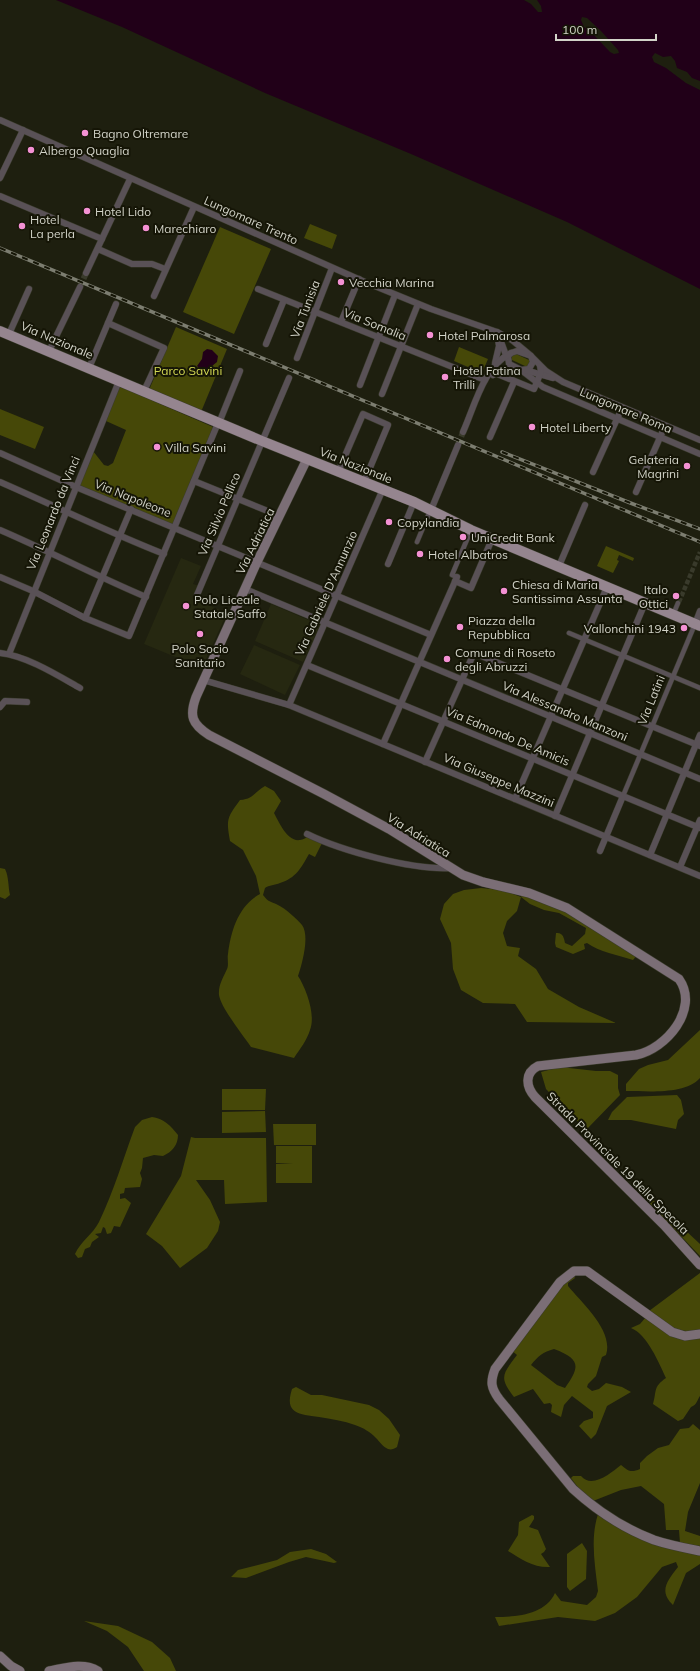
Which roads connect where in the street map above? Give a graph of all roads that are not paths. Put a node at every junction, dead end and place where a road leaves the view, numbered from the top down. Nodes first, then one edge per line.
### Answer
1 (0, 120) edge
2 (23, 130) junction
3 (0, 178) edge
4 (130, 179) junction
5 (0, 196) edge
6 (194, 207) junction
7 (102, 240) junction
8 (98, 249) junction
9 (332, 268) junction
10 (166, 269) junction
11 (86, 273) tunnel mouth
12 (359, 279) junction
13 (80, 287) tunnel mouth
14 (29, 289) dead end
15 (258, 289) dead end
16 (395, 295) junction
17 (154, 296) dead end
18 (284, 300) junction
19 (116, 304) dead end
20 (418, 304) junction
21 (315, 312) junction
22 (341, 322) junction
23 (108, 323) junction
24 (497, 332) junction
25 (3, 334) edge
26 (379, 338) junction
27 (266, 344) dead end
28 (401, 346) junction
29 (49, 351) junction
30 (508, 356) junction
31 (530, 356) junction
32 (297, 358) dead end
33 (540, 366) junction
34 (88, 368) junction
35 (494, 369) junction
36 (521, 370) junction
37 (240, 371) dead end
38 (540, 374) junction
39 (289, 378) dead end
40 (557, 379) junction
41 (119, 380) junction
42 (484, 382) junction
43 (514, 382) junction
44 (537, 382) junction
45 (360, 385) dead end
46 (144, 391) junction
47 (382, 394) dead end
48 (622, 408) junction
49 (617, 418) junction
50 (219, 423) junction
51 (665, 426) junction
52 (463, 432) tunnel mouth
53 (490, 437) dead end
54 (661, 437) junction
55 (700, 440) edge
56 (262, 441) junction
57 (458, 445) tunnel mouth
58 (0, 453) edge
59 (700, 454) edge
60 (307, 459) junction
61 (338, 472) junction
62 (593, 472) dead end
63 (194, 481) junction
64 (0, 482) edge
65 (364, 482) junction
66 (76, 487) junction
67 (383, 489) junction
68 (636, 492) dead end
69 (238, 498) junction
70 (414, 502) junction
71 (586, 505) dead end
72 (131, 509) junction
73 (431, 510) junction
74 (66, 511) junction
75 (280, 516) junction
76 (175, 527) junction
77 (0, 530) edge
78 (471, 530) junction
79 (120, 536) junction
80 (492, 539) junction
81 (417, 542) dead end
82 (218, 546) junction
83 (50, 552) junction
84 (164, 554) junction
85 (257, 562) junction
86 (388, 564) dead end
87 (559, 566) junction
88 (0, 577) edge
89 (102, 578) junction
90 (456, 579) junction
91 (607, 586) junction
92 (245, 589) junction
93 (33, 591) junction
94 (197, 595) dead end
95 (337, 596) junction
96 (146, 597) junction
97 (645, 603) junction
98 (678, 603) tunnel mouth
99 (700, 611) edge
100 (673, 615) junction
101 (85, 618) junction
102 (325, 623) junction
103 (697, 625) edge
104 (569, 633) dead end
105 (431, 635) junction
106 (584, 640) junction
107 (0, 653) edge
108 (9, 654) junction
109 (622, 656) junction
110 (419, 662) junction
111 (307, 665) junction
112 (672, 677) junction
113 (203, 680) junction
114 (462, 680) junction
115 (80, 688) dead end
116 (700, 688) edge
117 (562, 690) junction
118 (27, 702) dead end
119 (401, 704) junction
120 (289, 705) junction
121 (601, 706) junction
122 (0, 707) edge
123 (550, 717) junction
124 (444, 721) junction
125 (652, 727) junction
126 (590, 733) junction
127 (700, 735) edge
128 (383, 744) junction
129 (698, 746) edge
130 (640, 754) junction
131 (532, 758) junction
132 (425, 762) junction
133 (684, 773) junction
134 (572, 775) junction
135 (700, 779) edge
136 (623, 796) junction
137 (515, 799) junction
138 (667, 814) junction
139 (555, 816) junction
140 (699, 825) edge
141 (307, 834) dead end
142 (606, 837) junction
143 (600, 851) dead end
144 (650, 855) junction
145 (450, 868) junction
146 (680, 868) junction
147 (700, 876) edge
148 (534, 1096) joint
149 (700, 1265) edge
150 (700, 1334) edge
151 (700, 1551) edge
152 (0, 1656) edge
153 (20, 1671) edge
154 (49, 1671) edge
155 (98, 1671) edge

1 - 2 street, Lungomare Trento
2 - 3 street
2 - 4 street, Lungomare Trento
4 - 6 street, Lungomare Trento
4 - 7 street
5 - 7 street
6 - 9 street, Lungomare Trento
6 - 10 street
7 - 8 street
8 - 10 street
8 - 11 street
9 - 12 street, Lungomare Trento
9 - 21 street, Via Tunisia
10 - 17 street
12 - 16 street, Lungomare Trento
12 - 22 street
13 - 29 street
14 - 25 street
15 - 18 street, Via Somalia
16 - 20 street, Lungomare Trento
16 - 26 street
18 - 21 street, Via Somalia
18 - 27 street
19 - 23 street
20 - 24 street, Lungomare Trento
20 - 28 street
21 - 22 street, Via Somalia
21 - 32 street, Via Tunisia
22 - 26 street, Via Somalia
23 - 34 street
23 - 46 street
24 - 30 street
24 - 31 street, Lungomare Trento
24 - 35 street
25 - 29 main road, Via Nazionale
26 - 28 street, Via Somalia
26 - 45 street
28 - 42 street, Via Somalia
28 - 47 street
29 - 34 main road, Via Nazionale
30 - 31 street
30 - 35 street
30 - 36 street
31 - 33 street, Lungomare Trento
31 - 36 street
33 - 38 street
33 - 40 street, Lungomare Trento
34 - 41 main road, Via Nazionale
35 - 36 street
35 - 42 street
35 - 43 street
36 - 38 street
36 - 44 street, Lungomare Roma
37 - 50 street
38 - 40 street
38 - 44 street
39 - 56 street, Via Silvio Pellico
40 - 48 street
41 - 46 main road, Via Nazionale
41 - 66 street, Via Leonardo da Vinci
42 - 52 street
43 - 44 street
43 - 53 street
44 - 49 street, Lungomare Roma
46 - 50 main road, Via Nazionale
48 - 49 street
48 - 51 street
49 - 54 street, Lungomare Roma
49 - 62 street
50 - 56 main road, Via Nazionale
50 - 63 street
51 - 54 street
51 - 55 street
54 - 59 street, Lungomare Roma
54 - 68 street
56 - 60 main road, Via Nazionale
56 - 69 street, Via Silvio Pellico
57 - 73 street
58 - 66 street, Via Napoleone
60 - 61 main road, Via Nazionale
60 - 75 main road, Via Adriatica
61 - 65 main road, Via Nazionale
61 - 65 street
63 - 69 street
63 - 76 street
64 - 74 street
65 - 67 main road, Via Nazionale
66 - 72 street, Via Napoleone
66 - 74 street, Via Leonardo da Vinci
67 - 70 main road, Via Nazionale
67 - 95 street, Via Gabriele D'Annunzio
69 - 75 street
69 - 82 street, Via Silvio Pellico
70 - 73 main road, Via Nazionale
70 - 86 street
71 - 87 street
72 - 76 street, Via Napoleone
72 - 79 street
73 - 78 main road, Via Nazionale
73 - 81 street
74 - 79 street
74 - 83 street, Via Leonardo da Vinci
75 - 85 main road, Via Adriatica
76 - 82 street, Via Napoleone
76 - 84 street
77 - 83 street
78 - 80 main road, Via Nazionale
78 - 90 street
79 - 84 street
79 - 89 street
80 - 87 main road, Via Nazionale
80 - 90 street
82 - 85 street, Via Napoleone
82 - 94 street, Via Silvio Pellico
83 - 89 street
83 - 93 street, Via Leonardo da Vinci
84 - 96 street
85 - 92 main road, Via Adriatica
85 - 95 street, Via Napoleone
87 - 91 main road, Via Nazionale
88 - 93 street
89 - 96 street
89 - 101 street
90 - 105 street
91 - 97 main road, Via Nazionale
91 - 106 street
92 - 102 street, Via Alessandro Manzoni
92 - 113 main road, Via Adriatica
93 - 101 street
93 - 108 street, Via Leonardo da Vinci
95 - 102 street, Via Gabriele D'Annunzio
95 - 105 street, Via Napoleone
96 - 101 street
97 - 100 main road, Via Nazionale
97 - 109 street
98 - 100 street
99 - 103 street
100 - 103 main road, Via Nazionale
102 - 110 street, Via Alessandro Manzoni
102 - 111 street, Via Gabriele D'Annunzio
103 - 112 street, Via Latini
104 - 106 street
105 - 110 street
106 - 109 street
106 - 117 street
107 - 108 street
108 - 115 street
109 - 112 street
109 - 121 street
110 - 114 street, Via Alessandro Manzoni
110 - 119 street
111 - 119 street, Via Edmondo De Amicis
111 - 120 street, Via Gabriele D'Annunzio
112 - 116 street
112 - 125 street, Via Latini
113 - 120 street, Via Giuseppe Mazzini
113 - 145 main road, Via Adriatica
114 - 117 street
114 - 123 street, Via Alessandro Manzoni
114 - 124 street
117 - 121 street
117 - 123 street
118 - 122 street
119 - 124 street, Via Edmondo De Amicis
119 - 128 street
120 - 128 street, Via Giuseppe Mazzini
121 - 125 street
121 - 126 street
123 - 126 street, Via Alessandro Manzoni
123 - 131 street
124 - 131 street, Via Edmondo De Amicis
124 - 132 street
125 - 129 street
125 - 130 street, Via Latini
126 - 130 street, Via Alessandro Manzoni
126 - 134 street
127 - 129 street
128 - 132 street, Via Giuseppe Mazzini
129 - 133 street
130 - 133 street, Via Alessandro Manzoni
130 - 136 street, Via Latini
131 - 134 street, Via Edmondo De Amicis
131 - 137 street
132 - 137 street, Via Giuseppe Mazzini
133 - 135 street, Via Alessandro Manzoni
133 - 138 street
134 - 136 street, Via Edmondo De Amicis
134 - 139 street
136 - 138 street, Via Edmondo De Amicis
136 - 142 street, Via Latini
137 - 139 street, Via Giuseppe Mazzini
138 - 140 street, Via Edmondo De Amicis
138 - 144 street
139 - 142 street, Via Giuseppe Mazzini
140 - 146 street
141 - 145 street
142 - 143 street, Via Latini
142 - 144 street, Via Giuseppe Mazzini
144 - 146 street, Via Giuseppe Mazzini
145 - 148 main road, Via Adriatica
146 - 147 street, Via Giuseppe Mazzini
148 - 149 main road, Strada Provinciale 19 della Specola
150 - 151 main road
152 - 153 main road
154 - 155 main road

